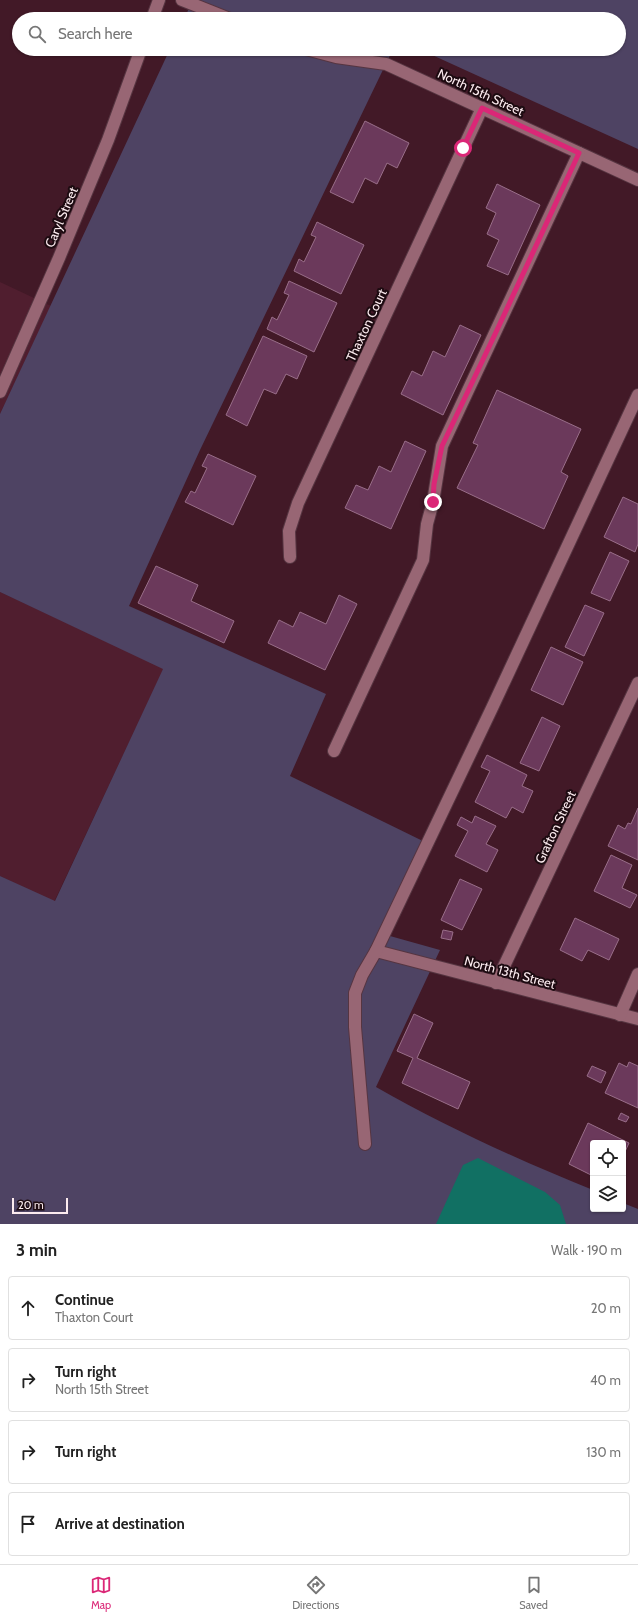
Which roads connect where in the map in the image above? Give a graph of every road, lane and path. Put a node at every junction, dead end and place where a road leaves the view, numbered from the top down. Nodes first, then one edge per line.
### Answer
1 (158, 0) edge
2 (182, 0) edge
3 (154, 12) edge
4 (212, 12) edge
5 (138, 56) edge
6 (332, 56) edge
7 (482, 108) junction
8 (579, 153) junction
9 (638, 180) edge
10 (0, 392) edge
11 (638, 395) edge
12 (290, 557) dead end
13 (638, 683) edge
14 (334, 751) dead end
15 (376, 951) junction
16 (638, 974) edge
17 (496, 983) junction
18 (620, 1015) junction
19 (638, 1019) edge
20 (365, 1144) dead end

1 - 3 street
2 - 4 street
5 - 10 street, Caryl Street
6 - 7 street, North 15th Street
7 - 8 street, North 15th Street
7 - 12 street, Thaxton Court
8 - 9 street, North 15th Street
8 - 14 street
11 - 15 street
13 - 17 street, Grafton Street
15 - 17 street, North 13th Street
15 - 20 street
16 - 18 street
17 - 18 street, North 13th Street
18 - 19 street, North 13th Street

